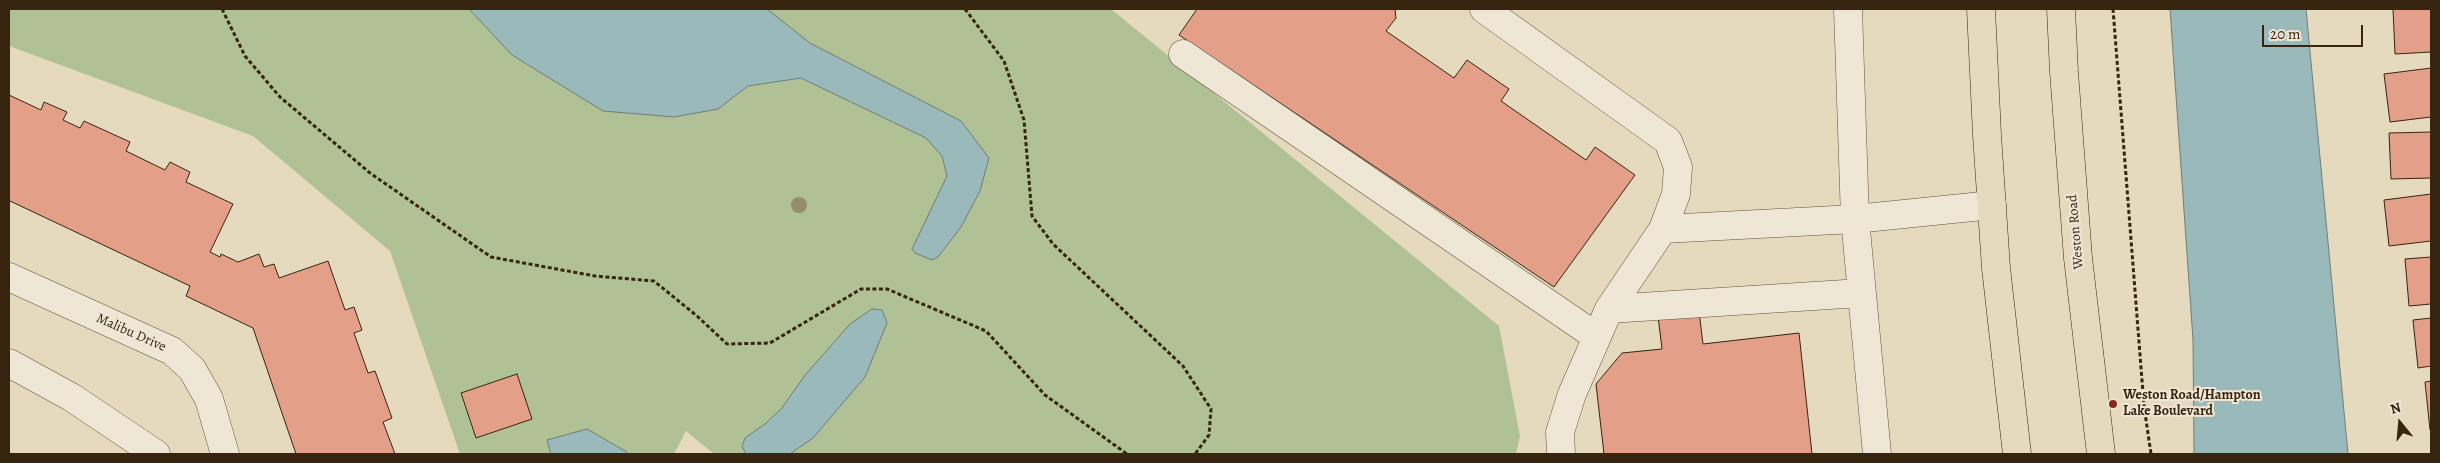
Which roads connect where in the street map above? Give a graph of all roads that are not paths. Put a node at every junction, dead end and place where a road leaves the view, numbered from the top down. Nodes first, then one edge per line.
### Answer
1 (1484, 9) edge
2 (1848, 9) edge
3 (1981, 9) edge
4 (2061, 9) edge
5 (1183, 54) dead end
6 (1992, 205) junction
7 (1855, 219) junction
8 (1663, 229) junction
9 (9, 277) edge
10 (1861, 293) junction
11 (1610, 309) junction
12 (1597, 337) junction
13 (9, 363) edge
14 (156, 454) edge
15 (225, 454) edge
16 (1561, 454) edge
17 (1876, 454) edge
18 (2017, 454) edge
19 (2101, 454) edge

1 - 8 street
2 - 7 street
3 - 6 main road
4 - 19 main road, Weston Road
5 - 12 street
6 - 7 street
6 - 18 main road
7 - 8 street
7 - 10 street
8 - 11 street
9 - 15 street, Malibu Drive
10 - 11 street
10 - 17 street
11 - 12 street
12 - 16 street
13 - 14 street

